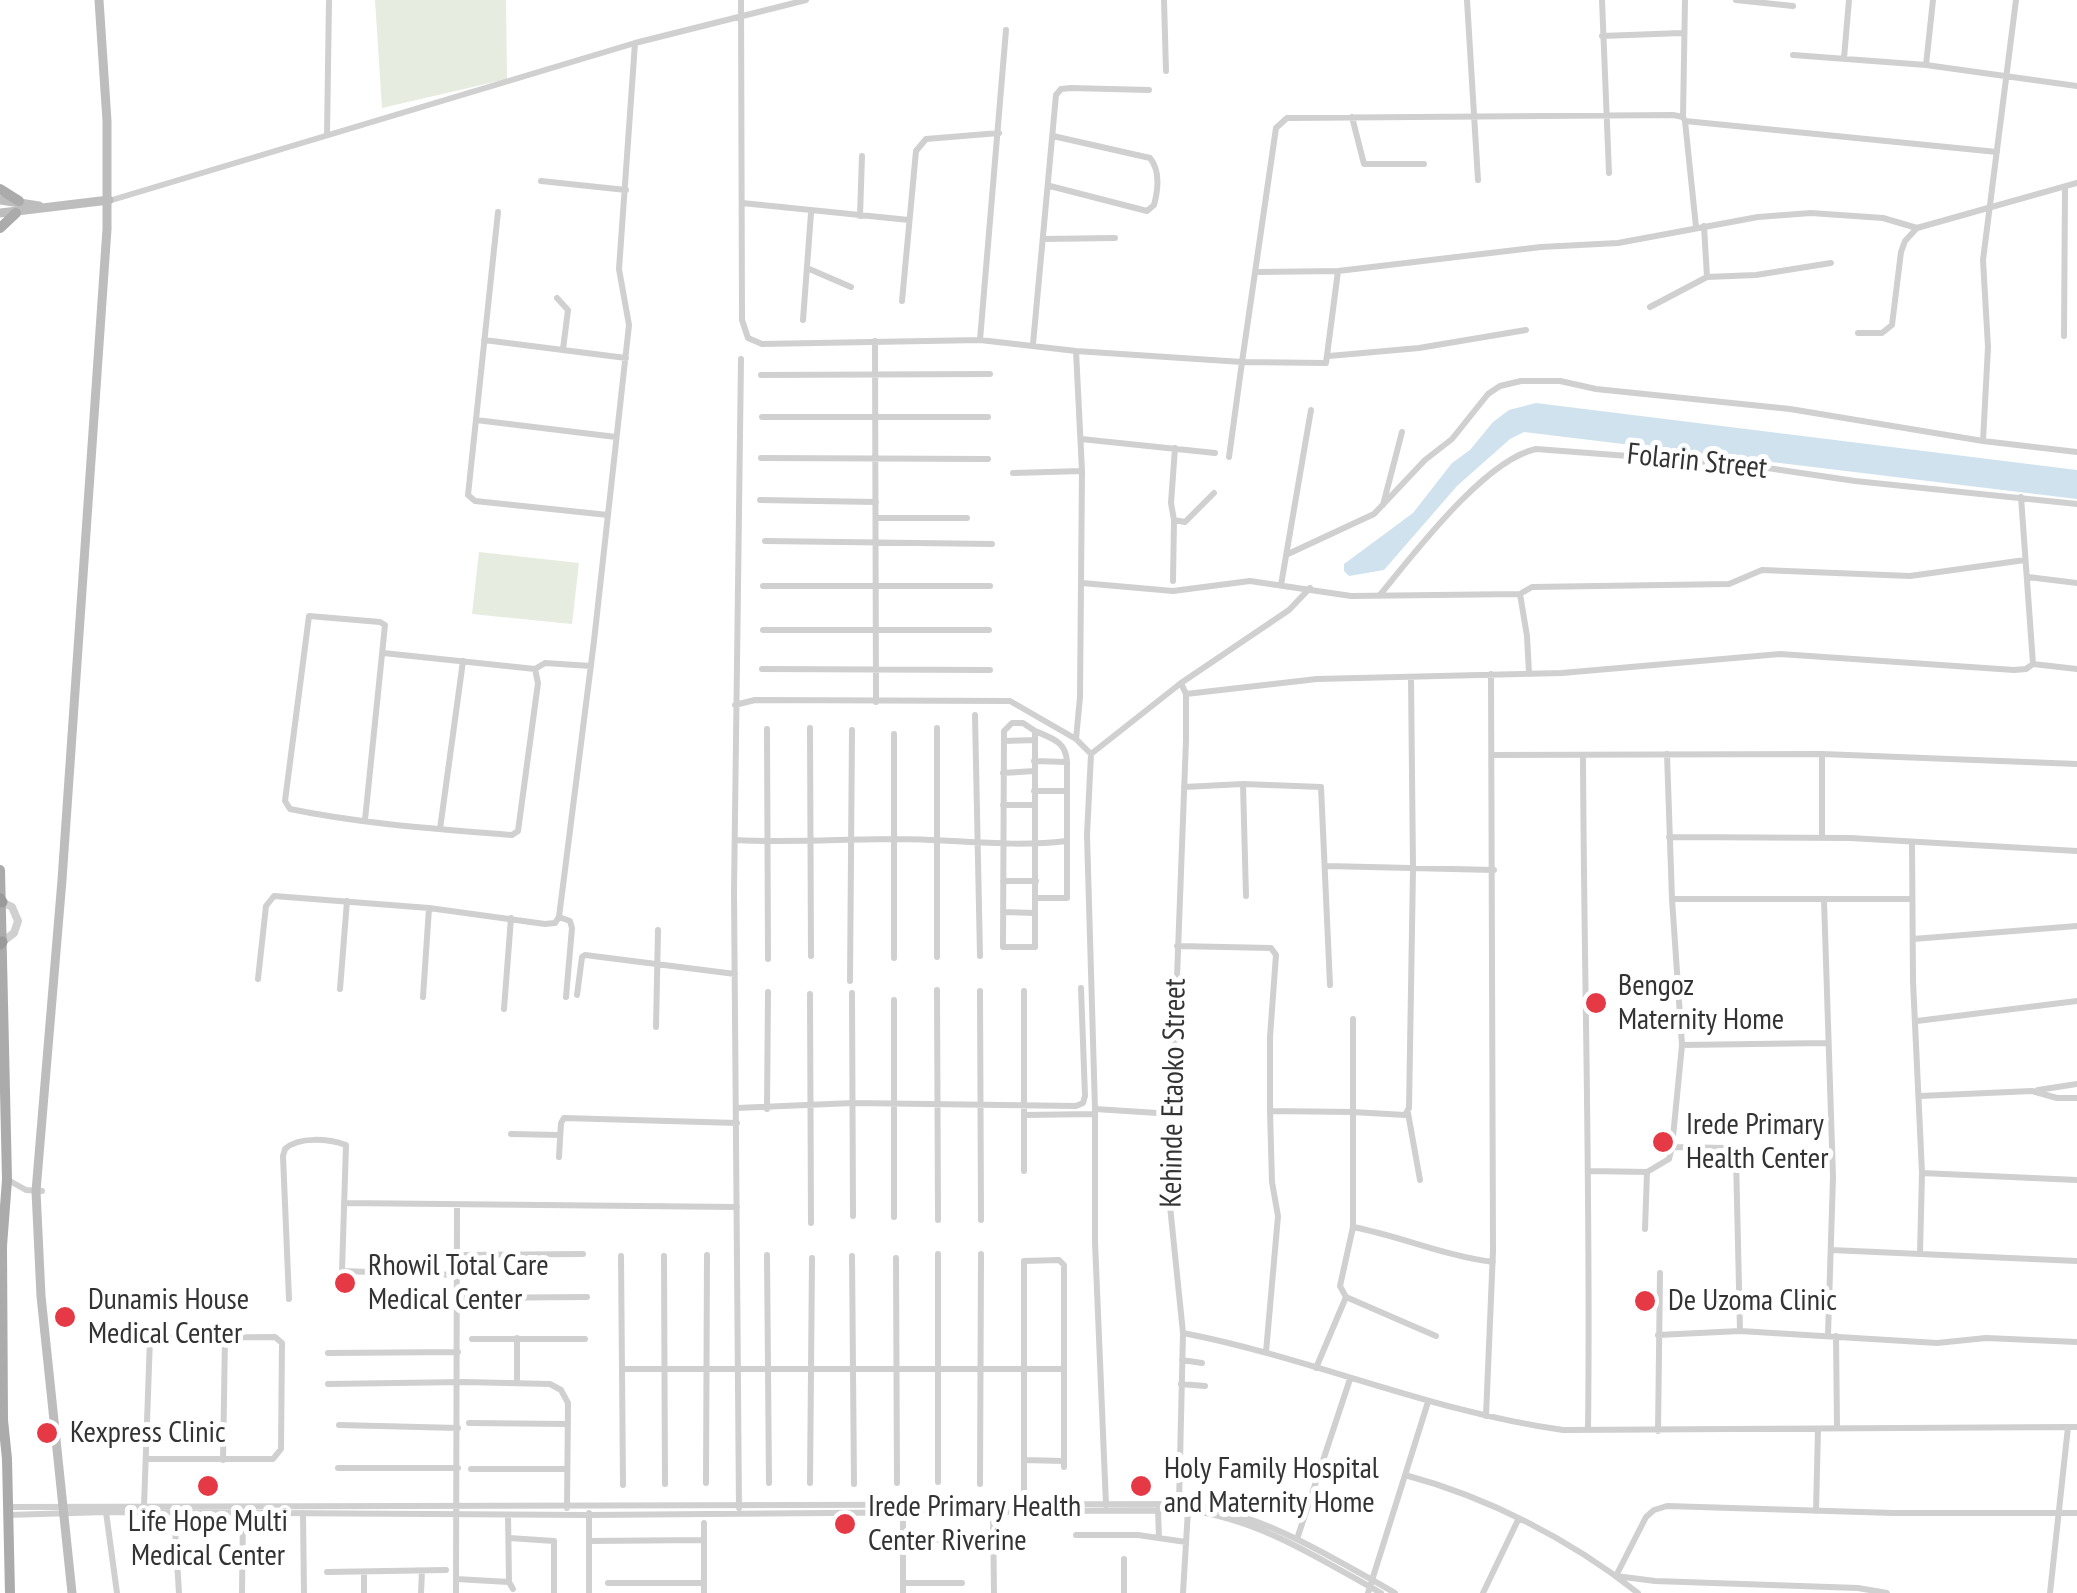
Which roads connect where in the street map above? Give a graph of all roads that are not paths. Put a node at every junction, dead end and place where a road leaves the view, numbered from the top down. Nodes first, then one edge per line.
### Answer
1 (102, 0) edge
2 (330, 0) edge
3 (741, 0) edge
4 (806, 0) edge
5 (1164, 0) edge
6 (1467, 0) edge
7 (1602, 0) edge
8 (1685, 0) edge
9 (1736, 0) edge
10 (1849, 0) edge
11 (1933, 0) edge
12 (2016, 0) edge
13 (1793, 6) dead end
14 (742, 17) junction
15 (1006, 30) dead end
16 (1682, 33) junction
17 (1602, 36) junction
18 (635, 43) junction
19 (1793, 55) dead end
20 (1844, 58) junction
21 (1926, 65) junction
22 (1166, 71) dead end
23 (2006, 77) junction
24 (2077, 86) edge
25 (1149, 90) dead end
26 (1472, 114) junction
27 (1605, 115) junction
28 (1352, 117) junction
29 (1684, 119) junction
30 (999, 133) junction
31 (328, 135) junction
32 (1053, 136) junction
33 (1997, 152) junction
34 (862, 156) dead end
35 (1424, 164) dead end
36 (1609, 174) dead end
37 (1478, 180) dead end
38 (541, 181) dead end
39 (2077, 182) edge
40 (1050, 186) junction
41 (2064, 188) junction
42 (0, 189) edge
43 (626, 190) junction
44 (0, 200) edge
45 (109, 200) junction
46 (742, 203) junction
47 (18, 207) junction
48 (1991, 208) junction
49 (498, 212) dead end
50 (0, 213) edge
51 (811, 213) junction
52 (860, 216) junction
53 (909, 220) junction
54 (1700, 227) junction
55 (0, 228) edge
56 (1917, 228) junction
57 (1115, 238) dead end
58 (1043, 239) junction
59 (1831, 262) dead end
60 (808, 268) junction
61 (1338, 271) junction
62 (1258, 272) junction
63 (1707, 277) junction
64 (851, 287) dead end
65 (557, 298) dead end
66 (902, 301) dead end
67 (1650, 307) dead end
68 (802, 320) dead end
69 (1526, 330) dead end
70 (1858, 332) dead end
71 (2064, 336) dead end
72 (484, 340) junction
73 (875, 340) junction
74 (980, 340) junction
75 (1033, 344) junction
76 (563, 350) junction
77 (1076, 351) junction
78 (1329, 356) junction
79 (626, 358) junction
80 (742, 359) dead end
81 (1242, 362) junction
82 (875, 374) junction
83 (990, 374) dead end
84 (761, 375) dead end
85 (1311, 410) dead end
86 (875, 415) junction
87 (762, 417) dead end
88 (988, 417) dead end
89 (476, 420) junction
90 (1402, 432) dead end
91 (616, 437) junction
92 (1081, 440) junction
93 (1983, 441) junction
94 (1174, 448) junction
95 (2077, 452) edge
96 (1215, 453) dead end
97 (876, 457) junction
98 (1229, 457) dead end
99 (761, 458) dead end
100 (988, 460) dead end
101 (1082, 471) junction
102 (1013, 474) dead end
103 (1214, 494) dead end
104 (2021, 497) junction
105 (760, 500) dead end
106 (876, 502) junction
107 (2077, 504) edge
108 (1382, 506) junction
109 (608, 515) junction
110 (876, 518) junction
111 (966, 518) dead end
112 (1174, 520) junction
113 (765, 542) dead end
114 (992, 544) dead end
115 (876, 545) junction
116 (1288, 554) junction
117 (2026, 560) junction
118 (2028, 577) junction
119 (1173, 581) dead end
120 (2077, 583) edge
121 (1082, 584) junction
122 (1281, 585) junction
123 (764, 586) dead end
124 (990, 586) dead end
125 (877, 587) junction
126 (1310, 588) junction
127 (1520, 594) junction
128 (1378, 597) junction
129 (763, 630) dead end
130 (877, 630) junction
131 (988, 630) dead end
132 (383, 653) junction
133 (463, 661) junction
134 (2033, 664) junction
135 (591, 666) junction
136 (535, 668) junction
137 (762, 668) dead end
138 (2077, 669) edge
139 (990, 670) dead end
140 (878, 672) junction
141 (1528, 673) junction
142 (1491, 674) junction
143 (1411, 677) junction
144 (1181, 682) junction
145 (1186, 694) junction
146 (876, 702) junction
147 (736, 705) junction
148 (974, 716) dead end
149 (810, 728) dead end
150 (937, 728) dead end
151 (767, 729) dead end
152 (852, 730) dead end
153 (894, 734) dead end
154 (1035, 736) junction
155 (1076, 739) junction
156 (1004, 740) junction
157 (1091, 754) junction
158 (1667, 754) junction
159 (1822, 754) junction
160 (1492, 755) junction
161 (1582, 756) junction
162 (1034, 761) junction
163 (1066, 762) junction
164 (2077, 764) edge
165 (1034, 770) junction
166 (1003, 773) junction
167 (1243, 784) junction
168 (1184, 787) junction
169 (1034, 791) junction
170 (1066, 791) junction
171 (1003, 805) junction
172 (1035, 805) junction
173 (365, 820) junction
174 (440, 829) junction
175 (1669, 837) junction
176 (1822, 838) junction
177 (892, 839) junction
178 (735, 840) junction
179 (768, 840) junction
180 (938, 840) junction
181 (851, 841) junction
182 (1066, 841) junction
183 (1912, 842) junction
184 (810, 843) junction
185 (978, 843) junction
186 (1003, 843) junction
187 (1036, 845) junction
188 (2077, 851) edge
189 (1326, 866) junction
190 (1413, 869) junction
191 (0, 870) edge
192 (1494, 870) junction
193 (1003, 881) junction
194 (1036, 881) junction
195 (1246, 896) dead end
196 (1037, 898) junction
197 (1672, 899) junction
198 (1911, 899) junction
199 (1, 900) edge
200 (1824, 900) junction
201 (347, 901) junction
202 (429, 908) junction
203 (1003, 912) junction
204 (1035, 913) junction
205 (559, 917) junction
206 (510, 918) junction
207 (2077, 926) edge
208 (658, 930) dead end
209 (1913, 939) junction
210 (1, 943) edge
211 (1176, 946) junction
212 (810, 956) dead end
213 (980, 956) dead end
214 (937, 957) dead end
215 (894, 958) dead end
216 (768, 959) dead end
217 (656, 966) junction
218 (734, 974) junction
219 (258, 979) dead end
220 (850, 981) dead end
221 (1330, 985) dead end
222 (1081, 988) dead end
223 (340, 989) dead end
224 (937, 990) dead end
225 (980, 991) dead end
226 (768, 992) dead end
227 (1024, 992) dead end
228 (852, 993) dead end
229 (810, 994) dead end
230 (566, 996) dead end
231 (577, 996) dead end
232 (423, 997) dead end
233 (894, 1000) dead end
234 (2077, 1001) edge
235 (504, 1009) dead end
236 (1352, 1018) dead end
237 (1917, 1021) junction
238 (656, 1027) dead end
239 (1826, 1042) junction
240 (1682, 1045) junction
241 (2077, 1084) edge
242 (2032, 1091) junction
243 (1920, 1096) junction
244 (2077, 1098) edge
245 (853, 1103) junction
246 (896, 1103) junction
247 (811, 1104) junction
248 (980, 1105) junction
249 (1024, 1105) junction
250 (938, 1106) junction
251 (737, 1108) junction
252 (768, 1109) junction
253 (1095, 1111) junction
254 (1270, 1111) junction
255 (1353, 1112) junction
256 (1408, 1113) junction
257 (1173, 1114) junction
258 (1024, 1115) junction
259 (737, 1123) junction
260 (511, 1134) dead end
261 (559, 1135) junction
262 (1672, 1147) junction
263 (558, 1157) dead end
264 (1590, 1171) junction
265 (1024, 1172) dead end
266 (1647, 1172) junction
267 (1922, 1173) junction
268 (7, 1180) junction
269 (1420, 1180) dead end
270 (2077, 1180) edge
271 (39, 1191) junction
272 (344, 1203) junction
273 (457, 1206) junction
274 (737, 1207) junction
275 (852, 1216) dead end
276 (894, 1218) dead end
277 (938, 1220) dead end
278 (981, 1220) dead end
279 (811, 1223) dead end
280 (1353, 1227) junction
281 (1646, 1228) dead end
282 (1831, 1250) junction
283 (583, 1254) dead end
284 (938, 1254) dead end
285 (981, 1254) dead end
286 (1920, 1254) junction
287 (458, 1255) junction
288 (621, 1256) dead end
289 (664, 1256) dead end
290 (707, 1256) dead end
291 (767, 1256) dead end
292 (852, 1256) dead end
293 (812, 1258) dead end
294 (896, 1258) dead end
295 (2077, 1261) edge
296 (1492, 1262) junction
297 (1660, 1273) dead end
298 (458, 1275) junction
299 (587, 1297) dead end
300 (1346, 1297) junction
301 (289, 1298) dead end
302 (458, 1298) junction
303 (1740, 1331) junction
304 (1183, 1333) junction
305 (1658, 1335) junction
306 (1832, 1335) junction
307 (1436, 1336) dead end
308 (224, 1337) junction
309 (517, 1338) junction
310 (472, 1339) dead end
311 (585, 1339) dead end
312 (2077, 1342) edge
313 (458, 1352) junction
314 (1266, 1352) junction
315 (328, 1353) dead end
316 (1182, 1360) junction
317 (1202, 1363) dead end
318 (664, 1368) junction
319 (708, 1368) junction
320 (736, 1368) junction
321 (768, 1368) junction
322 (810, 1368) junction
323 (851, 1368) junction
324 (895, 1368) junction
325 (936, 1368) junction
326 (1316, 1368) junction
327 (979, 1369) junction
328 (1023, 1369) junction
329 (1063, 1369) junction
330 (622, 1370) junction
331 (1350, 1379) junction
332 (458, 1382) junction
333 (516, 1382) junction
334 (328, 1384) dead end
335 (1181, 1384) junction
336 (1205, 1386) dead end
337 (1428, 1402) junction
338 (1486, 1416) junction
339 (469, 1424) dead end
340 (568, 1424) junction
341 (339, 1425) dead end
342 (1837, 1427) junction
343 (2072, 1427) edge
344 (458, 1428) junction
345 (1818, 1429) junction
346 (1588, 1430) junction
347 (1658, 1431) junction
348 (147, 1459) junction
349 (223, 1460) junction
350 (1024, 1460) junction
351 (338, 1468) dead end
352 (458, 1468) junction
353 (470, 1468) dead end
354 (567, 1469) junction
355 (1405, 1475) junction
356 (810, 1482) dead end
357 (938, 1482) dead end
358 (706, 1483) dead end
359 (768, 1483) dead end
360 (622, 1484) dead end
361 (664, 1484) dead end
362 (854, 1484) dead end
363 (896, 1484) dead end
364 (980, 1484) dead end
365 (1024, 1504) junction
366 (1106, 1504) junction
367 (1178, 1504) junction
368 (144, 1506) junction
369 (1158, 1507) junction
370 (567, 1508) junction
371 (993, 1508) junction
372 (1119, 1508) junction
373 (64, 1509) junction
374 (903, 1509) junction
375 (457, 1510) junction
376 (739, 1510) junction
377 (1188, 1510) junction
378 (8, 1511) junction
379 (508, 1511) junction
380 (589, 1511) junction
381 (1816, 1511) junction
382 (106, 1512) junction
383 (174, 1513) junction
384 (243, 1513) junction
385 (303, 1513) junction
386 (2059, 1514) junction
387 (2077, 1514) edge
388 (1518, 1520) junction
389 (704, 1523) dead end
390 (1076, 1535) dead end
391 (508, 1538) junction
392 (1159, 1538) junction
393 (903, 1539) junction
394 (704, 1540) junction
395 (964, 1540) dead end
396 (589, 1541) junction
397 (1296, 1541) junction
398 (1186, 1542) junction
399 (1124, 1559) dead end
400 (446, 1570) dead end
401 (422, 1571) junction
402 (327, 1572) dead end
403 (364, 1572) junction
404 (1616, 1576) junction
405 (456, 1579) junction
406 (608, 1583) dead end
407 (704, 1583) junction
408 (903, 1583) junction
409 (962, 1583) dead end
410 (1371, 1587) edge
411 (10, 1593) edge
412 (74, 1593) edge
413 (117, 1593) edge
414 (180, 1593) edge
415 (242, 1593) edge
416 (304, 1593) edge
417 (364, 1593) edge
418 (421, 1593) edge
419 (456, 1593) edge
420 (554, 1593) edge
421 (589, 1593) edge
422 (704, 1593) edge
423 (903, 1593) edge
424 (994, 1593) edge
425 (1124, 1593) edge
426 (1183, 1593) edge
427 (1381, 1593) edge
428 (1394, 1593) edge
429 (1483, 1593) edge
430 (1638, 1593) edge
431 (1887, 1593) edge
432 (2050, 1593) edge

1 - 45 main road
2 - 31 street
3 - 14 street
4 - 14 street
5 - 22 street
6 - 26 street
7 - 17 street
8 - 16 street
9 - 13 street
10 - 20 street
11 - 21 street
12 - 23 street
14 - 18 street
14 - 46 street
15 - 30 street
16 - 17 street
16 - 29 street
17 - 27 street
18 - 31 street
18 - 43 street
19 - 20 street
20 - 21 street
21 - 23 street
23 - 24 street
23 - 33 street
25 - 32 street
26 - 27 street
26 - 28 street
26 - 37 street
27 - 29 street
27 - 36 street
28 - 35 street
28 - 62 street
29 - 33 street
29 - 54 street
30 - 53 street
30 - 74 street
31 - 45 street
32 - 40 street
32 - 40 street
33 - 48 street
34 - 52 street
38 - 43 street
39 - 41 street
40 - 58 street
41 - 48 street
41 - 71 street
42 - 47 main road
43 - 79 street
44 - 47 main road
45 - 47 main road
45 - 271 main road
46 - 51 street
46 - 73 street
47 - 50 main road
47 - 55 main road
48 - 56 street
48 - 93 street
49 - 72 street
51 - 52 street
51 - 60 street
52 - 53 street
53 - 66 street
54 - 56 street
54 - 61 street
54 - 63 street
56 - 70 street
57 - 58 street
58 - 75 street
59 - 63 street
60 - 64 street
60 - 68 street
61 - 62 street
61 - 78 street
62 - 81 street
63 - 67 street
65 - 76 street
69 - 78 street
72 - 76 street
72 - 89 street
73 - 74 street
73 - 82 street
74 - 75 street
75 - 77 street
76 - 79 street
77 - 81 street
77 - 92 street
78 - 81 street
79 - 91 street
80 - 147 street
81 - 98 street
82 - 83 street
82 - 84 street
82 - 86 street
85 - 116 street
86 - 87 street
86 - 88 street
86 - 97 street
89 - 91 street
89 - 109 street
90 - 108 street
91 - 109 street
92 - 94 street
92 - 101 street
93 - 95 street
93 - 108 street
94 - 96 street
94 - 112 street
97 - 99 street
97 - 100 street
97 - 106 street
101 - 102 street
101 - 121 street
103 - 112 street
104 - 107 street, Folarin Street
104 - 117 street
104 - 128 street, Folarin Street
105 - 106 street
106 - 110 street
108 - 116 street
109 - 135 street
110 - 111 street
110 - 115 street
112 - 119 street
113 - 115 street
114 - 115 street
115 - 125 street
116 - 122 street
117 - 118 street
117 - 127 street
118 - 120 street
118 - 134 street
121 - 122 street
121 - 155 street
122 - 126 street
123 - 125 street
124 - 125 street
125 - 130 street
126 - 128 street
126 - 144 street
127 - 128 street
127 - 141 street
129 - 130 street
130 - 131 street
130 - 140 street
132 - 133 street
132 - 173 street
132 - 173 street
133 - 136 street
133 - 174 street
134 - 138 street
134 - 141 street
135 - 136 street
135 - 205 street
136 - 174 street
137 - 140 street
139 - 140 street
140 - 146 street
141 - 142 street
142 - 143 street
142 - 160 street
143 - 145 street
143 - 190 street
144 - 145 street, Kehinde Etaoko Street
144 - 157 street
145 - 168 street, Kehinde Etaoko Street
146 - 147 street
146 - 155 street
147 - 178 street
148 - 185 street
149 - 184 street
150 - 180 street
151 - 179 street
152 - 181 street
153 - 177 street
154 - 156 street
154 - 156 street
154 - 162 street
154 - 163 street
155 - 157 street
156 - 166 street
157 - 253 street
158 - 159 street
158 - 161 street
158 - 175 street
159 - 164 street
159 - 176 street
160 - 161 street
160 - 192 street
161 - 264 street
162 - 163 street
162 - 165 street
163 - 170 street
165 - 166 street
165 - 169 street
166 - 171 street
167 - 168 street
167 - 189 street
167 - 195 street
168 - 211 street, Kehinde Etaoko Street
169 - 170 street
169 - 172 street
170 - 182 street
171 - 172 street
171 - 186 street
172 - 187 street
173 - 174 street
175 - 176 street
175 - 197 street
176 - 183 street
177 - 180 street
177 - 181 street
177 - 215 street
178 - 179 street
178 - 218 street
179 - 184 street
179 - 216 street
180 - 185 street
180 - 214 street
181 - 184 street
181 - 220 street
182 - 187 street
182 - 196 street
183 - 188 street
183 - 198 street
184 - 212 street
185 - 186 street
185 - 213 street
186 - 187 street
186 - 193 street
187 - 194 street
189 - 190 street
189 - 221 street
190 - 192 street
190 - 256 street
191 - 268 main road
192 - 296 street
193 - 194 street
193 - 203 street
194 - 196 street
196 - 204 street
197 - 200 street
197 - 240 street
198 - 200 street
198 - 209 street
199 - 210 street
200 - 239 street
201 - 202 street
201 - 219 street
201 - 223 street
202 - 206 street
202 - 232 street
203 - 204 street
203 - 204 street
205 - 206 street
205 - 230 street
206 - 235 street
207 - 209 street
208 - 217 street
209 - 237 street
211 - 254 street
211 - 257 street, Kehinde Etaoko Street
217 - 218 street
217 - 231 street
217 - 238 street
218 - 251 street
222 - 249 street
224 - 250 street
225 - 248 street
226 - 252 street
227 - 249 street
228 - 245 street
229 - 247 street
233 - 246 street
234 - 237 street
236 - 255 street
237 - 243 street
239 - 240 street
239 - 282 street
240 - 262 street
241 - 242 street
242 - 243 street
242 - 244 street
243 - 267 street
245 - 246 street
245 - 247 street
245 - 275 street
246 - 250 street
246 - 276 street
247 - 252 street
247 - 279 street
248 - 249 street
248 - 250 street
248 - 278 street
249 - 258 street
250 - 277 street
251 - 252 street
251 - 259 street
253 - 257 street
253 - 258 street
253 - 366 street
254 - 255 street
254 - 314 street
255 - 256 street
255 - 280 street
256 - 269 street
257 - 304 street, Kehinde Etaoko Street
258 - 265 street
259 - 261 street
259 - 274 street
260 - 261 street
261 - 263 street
262 - 266 street
262 - 303 street
264 - 266 street
264 - 346 street
266 - 281 street
267 - 270 street
267 - 286 street
268 - 271 street
268 - 378 main road
271 - 373 main road
272 - 273 street
272 - 298 street
272 - 301 street
273 - 274 street
273 - 287 street
274 - 320 street
280 - 296 street
280 - 300 street
282 - 286 street
282 - 306 street
283 - 287 street
284 - 325 street
285 - 327 street
286 - 295 street
287 - 298 street
288 - 330 street
289 - 318 street
290 - 319 street
291 - 321 street
292 - 323 street
293 - 322 street
294 - 324 street
296 - 338 street
297 - 305 street
298 - 302 street
299 - 302 street
300 - 307 street
300 - 326 street
302 - 313 street
303 - 305 street
303 - 306 street
304 - 314 street
304 - 316 street, Kehinde Etaoko Street
305 - 347 street
306 - 312 street
306 - 342 street
308 - 348 street
308 - 349 street
308 - 349 street
309 - 310 street
309 - 311 street
309 - 333 street
313 - 315 street
313 - 332 street
314 - 326 street
316 - 317 street
316 - 335 street, Kehinde Etaoko Street
318 - 319 street
318 - 330 street
318 - 361 street
319 - 320 street
319 - 358 street
320 - 321 street
320 - 376 street
321 - 322 street
321 - 359 street
322 - 323 street
322 - 356 street
323 - 324 street
323 - 362 street
324 - 325 street
324 - 363 street
325 - 327 street
325 - 357 street
326 - 331 street
327 - 328 street
327 - 364 street
328 - 329 street
328 - 329 street
328 - 350 street
329 - 350 street
330 - 360 street
331 - 337 street
331 - 397 street
332 - 333 street
332 - 334 street
332 - 344 street
333 - 340 street
335 - 336 street
335 - 367 street, Kehinde Etaoko Street
337 - 338 street
337 - 355 street
338 - 346 street
339 - 340 street
340 - 354 street
341 - 344 street
342 - 343 street
342 - 345 street
343 - 386 street
344 - 352 street
345 - 347 street
345 - 381 street
346 - 347 street
348 - 349 street
348 - 368 street
350 - 365 street
351 - 352 street
352 - 375 street
353 - 354 street
354 - 370 street
355 - 388 street
355 - 410 street
365 - 366 street
365 - 371 street
366 - 372 street
367 - 369 street
367 - 397 street
368 - 373 street
368 - 375 street
369 - 372 street
369 - 377 street
369 - 392 street
370 - 379 street
370 - 380 street
371 - 372 street
371 - 374 street
371 - 424 street
373 - 378 street
373 - 382 street
373 - 412 main road
374 - 376 street
374 - 393 street
375 - 379 street
375 - 385 street
375 - 405 street
376 - 380 street
377 - 397 street
377 - 398 street
378 - 411 main road
379 - 380 street
379 - 391 street
380 - 396 street
381 - 386 street
381 - 404 street
382 - 383 street
382 - 413 street
383 - 384 street
383 - 414 street
384 - 385 street
384 - 415 street
385 - 416 street
386 - 387 street
386 - 432 street
388 - 404 street
388 - 429 street
389 - 394 street
390 - 392 street
391 - 405 street
391 - 420 street
392 - 398 street
393 - 395 street
393 - 408 street
394 - 396 street
394 - 407 street
396 - 421 street
397 - 410 street
398 - 426 street
399 - 425 street
400 - 401 street
401 - 403 street
401 - 418 street
402 - 403 street
403 - 417 street
404 - 430 street
404 - 431 street
405 - 419 street
406 - 407 street
407 - 422 street
408 - 409 street
408 - 423 street
410 - 427 street
410 - 428 street

